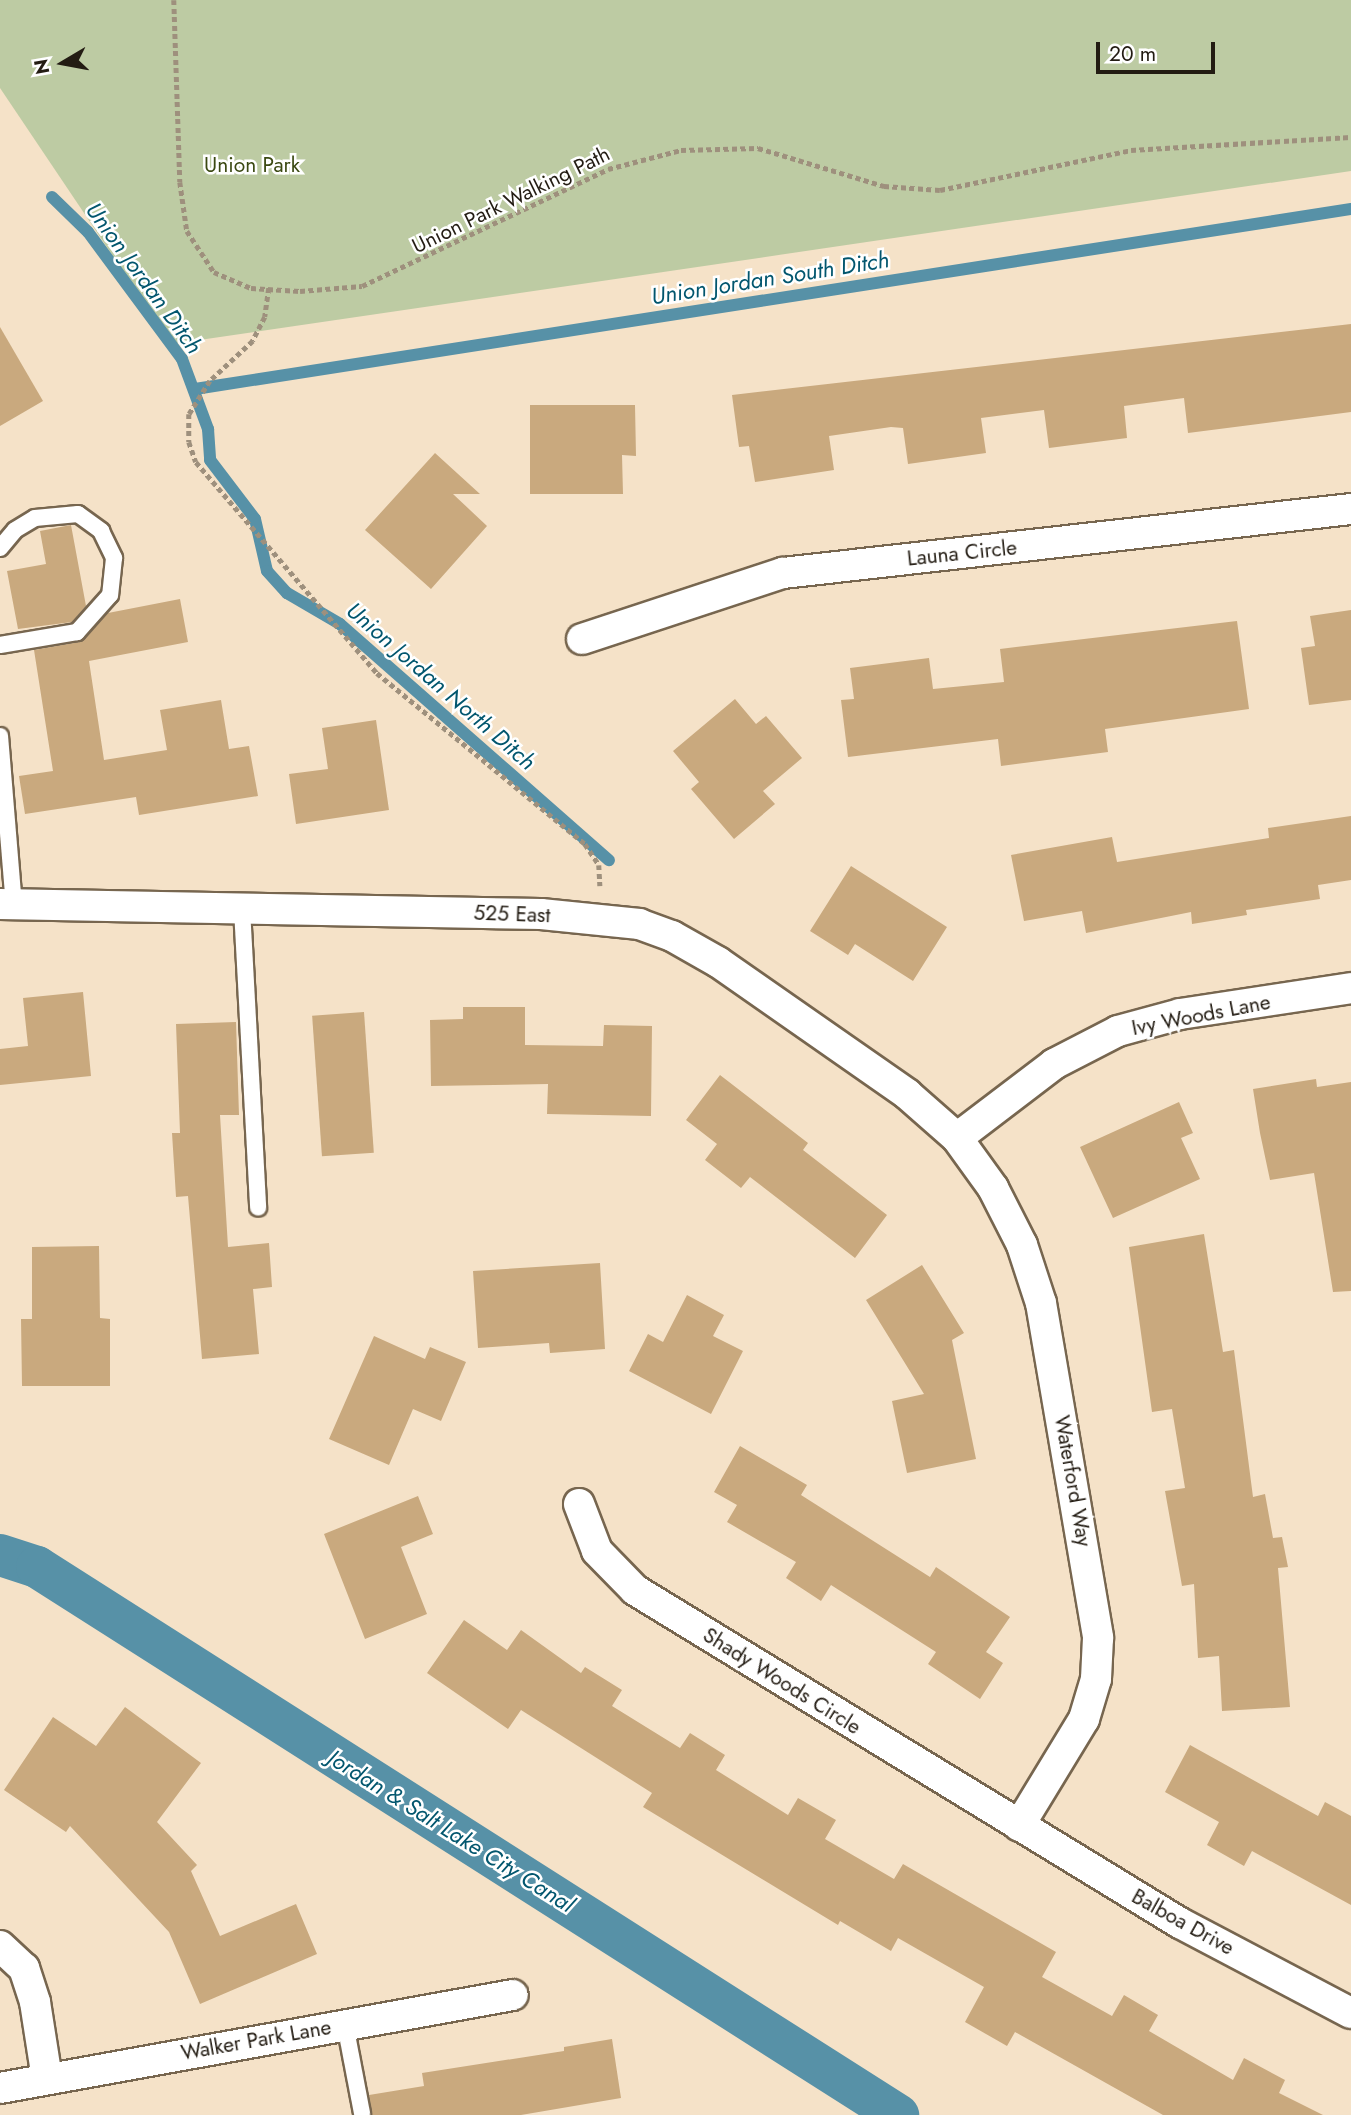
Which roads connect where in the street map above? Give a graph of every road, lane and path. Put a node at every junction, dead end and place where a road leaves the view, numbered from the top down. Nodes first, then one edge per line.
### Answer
1 (174, 0) edge
2 (1351, 137) edge
3 (269, 288) junction
4 (1351, 509) edge
5 (0, 548) edge
6 (582, 639) dead end
7 (0, 645) edge
8 (0, 736) edge
9 (7, 904) edge
10 (242, 909) junction
11 (599, 918) junction
12 (1351, 988) edge
13 (957, 1138) junction
14 (258, 1208) dead end
15 (579, 1504) dead end
16 (1019, 1826) junction
17 (0, 1946) edge
18 (513, 1995) dead end
19 (1351, 2013) edge
20 (345, 2024) junction
21 (47, 2079) junction
22 (0, 2088) edge
23 (362, 2113) dead end

1 - 3 path, Union Park Walking Path
2 - 3 path, Union Park Walking Path
3 - 11 path
4 - 6 street, Launa Circle
5 - 7 lane
8 - 9 lane
9 - 10 street, 525 East
10 - 11 street, 525 East
10 - 14 lane
11 - 13 street, 525 East
12 - 13 street, Ivy Woods Lane
13 - 16 street, Waterford Way
15 - 16 street, Shady Woods Circle
16 - 19 street, Balboa Drive
17 - 21 street
18 - 20 street, Walker Park Lane
20 - 21 street, Walker Park Lane
20 - 23 lane
21 - 22 street, Walker Park Lane

